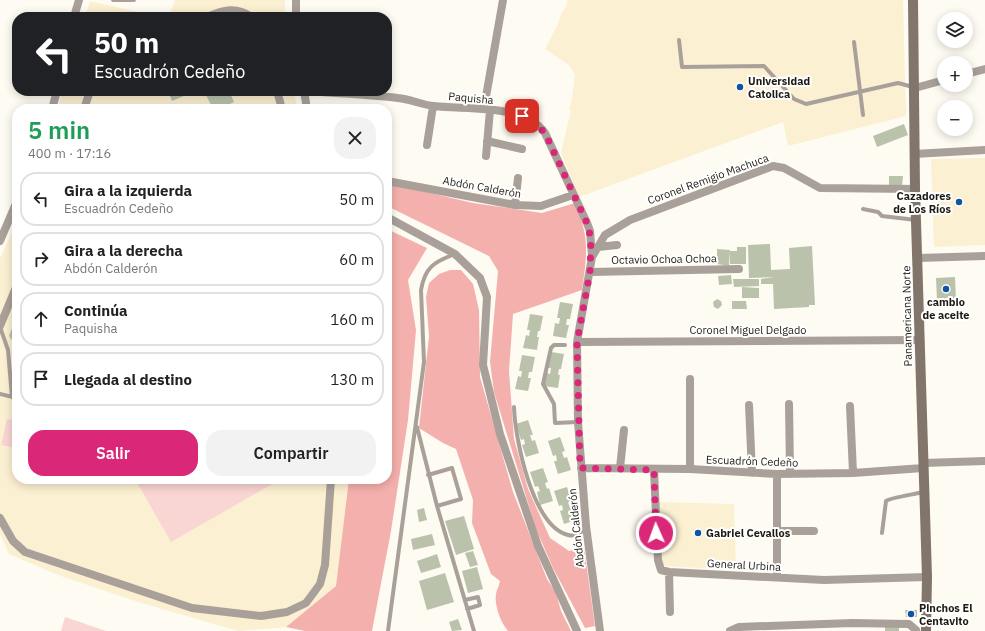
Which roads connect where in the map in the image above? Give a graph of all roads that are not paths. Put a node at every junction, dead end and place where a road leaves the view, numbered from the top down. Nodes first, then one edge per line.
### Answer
1 (79, 0) edge
2 (113, 0) edge
3 (134, 0) edge
4 (296, 0) edge
5 (503, 0) edge
6 (913, 0) edge
7 (75, 12) edge
8 (218, 12) edge
9 (240, 12) edge
10 (296, 12) edge
11 (679, 40) dead end
12 (854, 42) dead end
13 (985, 69) edge
14 (973, 72) edge
15 (937, 82) edge
16 (915, 88) junction
17 (860, 91) junction
18 (373, 96) edge
19 (432, 106) junction
20 (487, 109) junction
21 (863, 115) dead end
22 (487, 141) junction
23 (427, 145) dead end
24 (522, 149) dead end
25 (985, 150) edge
26 (914, 154) junction
27 (486, 156) dead end
28 (518, 178) dead end
29 (392, 182) edge
30 (915, 189) junction
31 (573, 195) junction
32 (516, 205) junction
33 (863, 209) dead end
34 (12, 212) edge
35 (392, 220) edge
36 (916, 220) junction
37 (606, 236) joint
38 (0, 241) edge
39 (617, 245) dead end
40 (598, 246) junction
41 (455, 254) junction
42 (985, 256) edge
43 (592, 257) junction
44 (918, 258) junction
45 (739, 269) dead end
46 (590, 272) junction
47 (12, 297) edge
48 (0, 327) edge
49 (919, 340) junction
50 (577, 342) junction
51 (565, 345) dead end
52 (12, 377) edge
53 (690, 379) dead end
54 (0, 394) edge
55 (12, 396) edge
56 (789, 404) dead end
57 (749, 405) dead end
58 (850, 406) dead end
59 (514, 407) dead end
60 (578, 422) junction
61 (416, 423) junction
62 (624, 430) dead end
63 (985, 461) edge
64 (923, 465) junction
65 (580, 468) junction
66 (620, 468) junction
67 (690, 469) junction
68 (654, 470) junction
69 (752, 473) junction
70 (790, 473) junction
71 (853, 473) junction
72 (777, 474) junction
73 (428, 475) junction
74 (331, 484) edge
75 (923, 492) junction
76 (437, 506) junction
77 (0, 518) edge
78 (586, 526) junction
79 (777, 531) junction
80 (814, 531) dead end
81 (882, 533) dead end
82 (669, 572) junction
83 (926, 576) junction
84 (777, 577) junction
85 (465, 600) junction
86 (467, 609) junction
87 (670, 612) dead end
88 (816, 627) edge
89 (388, 631) edge
90 (474, 631) edge
91 (577, 631) edge
92 (600, 631) edge
93 (730, 631) edge
94 (915, 631) edge
95 (922, 631) edge
96 (926, 631) edge

1 - 7 street
2 - 3 lane
4 - 10 street
5 - 20 street
6 - 16 main road, Panamericana Norte
8 - 9 street
11 - 17 lane
12 - 17 lane
13 - 14 street
15 - 16 street
16 - 17 lane
16 - 26 main road, Panamericana Norte
17 - 21 lane
18 - 19 street, Paquisha
19 - 20 street, Paquisha
19 - 23 street
20 - 22 street
20 - 31 street, Paquisha
22 - 24 street
22 - 27 street
25 - 26 street
26 - 30 main road, Panamericana Norte
28 - 32 street
29 - 32 street, Abdón Calderón
30 - 36 main road, Panamericana Norte
30 - 37 street, Coronel Remigio Machuca
31 - 32 street, Abdón Calderón
31 - 43 street, Paquisha
33 - 36 lane
34 - 38 street
35 - 41 street
36 - 44 main road, Panamericana Norte
37 - 40 street, Abdón Calderón
39 - 40 street
40 - 43 street, Abdón Calderón
41 - 61 lane
41 - 91 street
42 - 44 street
43 - 46 street, Abdón Calderón
44 - 49 main road, Panamericana Norte
45 - 46 street, Octavio Ochoa Ochoa
46 - 50 street, Abdón Calderón
47 - 48 street
48 - 52 lane
49 - 50 street, Coronel Miguel Delgado
49 - 64 main road, Panamericana Norte
50 - 60 street, Abdón Calderón
51 - 60 lane
53 - 67 street
54 - 55 lane
56 - 70 street
57 - 69 street
58 - 71 street
59 - 78 lane
60 - 65 street, Abdón Calderón
61 - 73 lane
61 - 89 lane
62 - 66 street
63 - 64 street, Escuadrón Cedeño
64 - 71 street, Escuadrón Cedeño
64 - 75 main road, Panamericana Norte
65 - 66 street, Escuadrón Cedeño
65 - 78 street, Abdón Calderón
66 - 68 street, Escuadrón Cedeño
67 - 68 street, Escuadrón Cedeño
67 - 69 street, Escuadrón Cedeño
68 - 82 street
69 - 72 street, Escuadrón Cedeño
70 - 71 street, Escuadrón Cedeño
70 - 72 street, Escuadrón Cedeño
72 - 79 street
73 - 76 lane
73 - 76 lane
74 - 77 street
75 - 81 lane
75 - 83 main road, Panamericana Norte
76 - 85 lane
78 - 92 street, Abdón Calderón
79 - 80 street
79 - 84 street
82 - 84 street, General Urbina
82 - 87 street
83 - 84 street, General Urbina
83 - 96 main road, Panamericana Norte
85 - 86 lane
85 - 86 lane
86 - 90 lane
88 - 93 street
88 - 94 street
94 - 95 street

